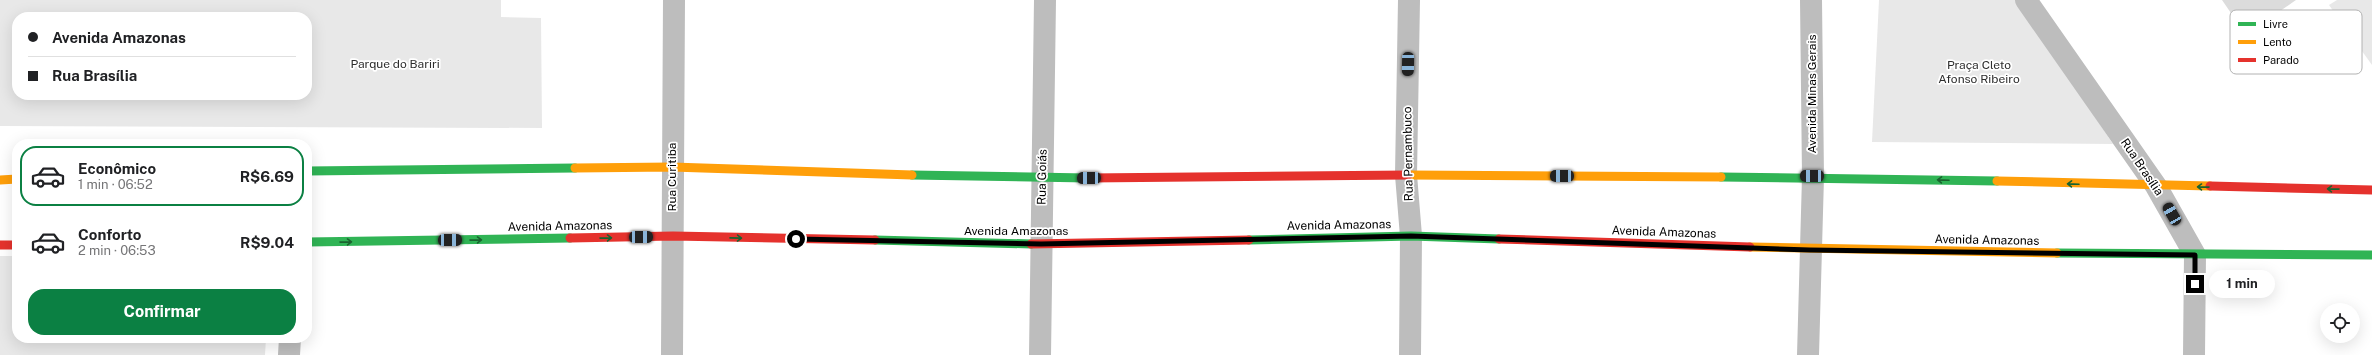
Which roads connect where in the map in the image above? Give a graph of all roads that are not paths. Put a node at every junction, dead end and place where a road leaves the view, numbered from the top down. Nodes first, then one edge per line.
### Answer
1 (674, 0) edge
2 (1045, 0) edge
3 (1409, 0) edge
4 (1811, 0) edge
5 (2026, 0) edge
6 (672, 167) junction
7 (312, 171) edge
8 (1406, 175) junction
9 (1812, 176) junction
10 (12, 179) edge
11 (1041, 179) junction
12 (0, 180) edge
13 (2156, 186) junction
14 (2372, 190) edge
15 (673, 236) junction
16 (1411, 236) junction
17 (312, 242) edge
18 (1041, 244) junction
19 (0, 245) edge
20 (12, 245) edge
21 (1810, 250) junction
22 (2195, 255) junction
23 (2372, 255) edge
24 (289, 343) edge
25 (288, 355) edge
26 (672, 355) edge
27 (1040, 355) edge
28 (1410, 355) edge
29 (1808, 355) edge
30 (2194, 355) edge

1 - 6 street, Rua Curitiba
2 - 11 street, Rua Goiás
3 - 8 street, Rua Pernambuco
4 - 9 street, Avenida Minas Gerais
5 - 13 street, Rua Brasília
6 - 7 street
6 - 11 street
6 - 15 street, Rua Curitiba
8 - 9 street
8 - 11 street
8 - 16 street, Rua Pernambuco
13 -> 9 street
9 - 21 street, Avenida Minas Gerais
10 - 12 street
11 - 18 street, Rua Goiás
14 -> 13 street
13 - 22 street, Rua Brasília
17 -> 15 street, Avenida Amazonas
15 -> 18 street, Avenida Amazonas
15 - 26 street, Rua Curitiba
16 - 18 street, Avenida Amazonas
16 - 21 street, Avenida Amazonas
16 - 28 street, Rua Pernambuco
18 - 27 street, Rua Goiás
19 - 20 street
21 - 22 street, Avenida Amazonas
21 - 29 street, Avenida Minas Gerais
22 - 23 street, Avenida Amazonas
22 - 30 street
24 - 25 street

